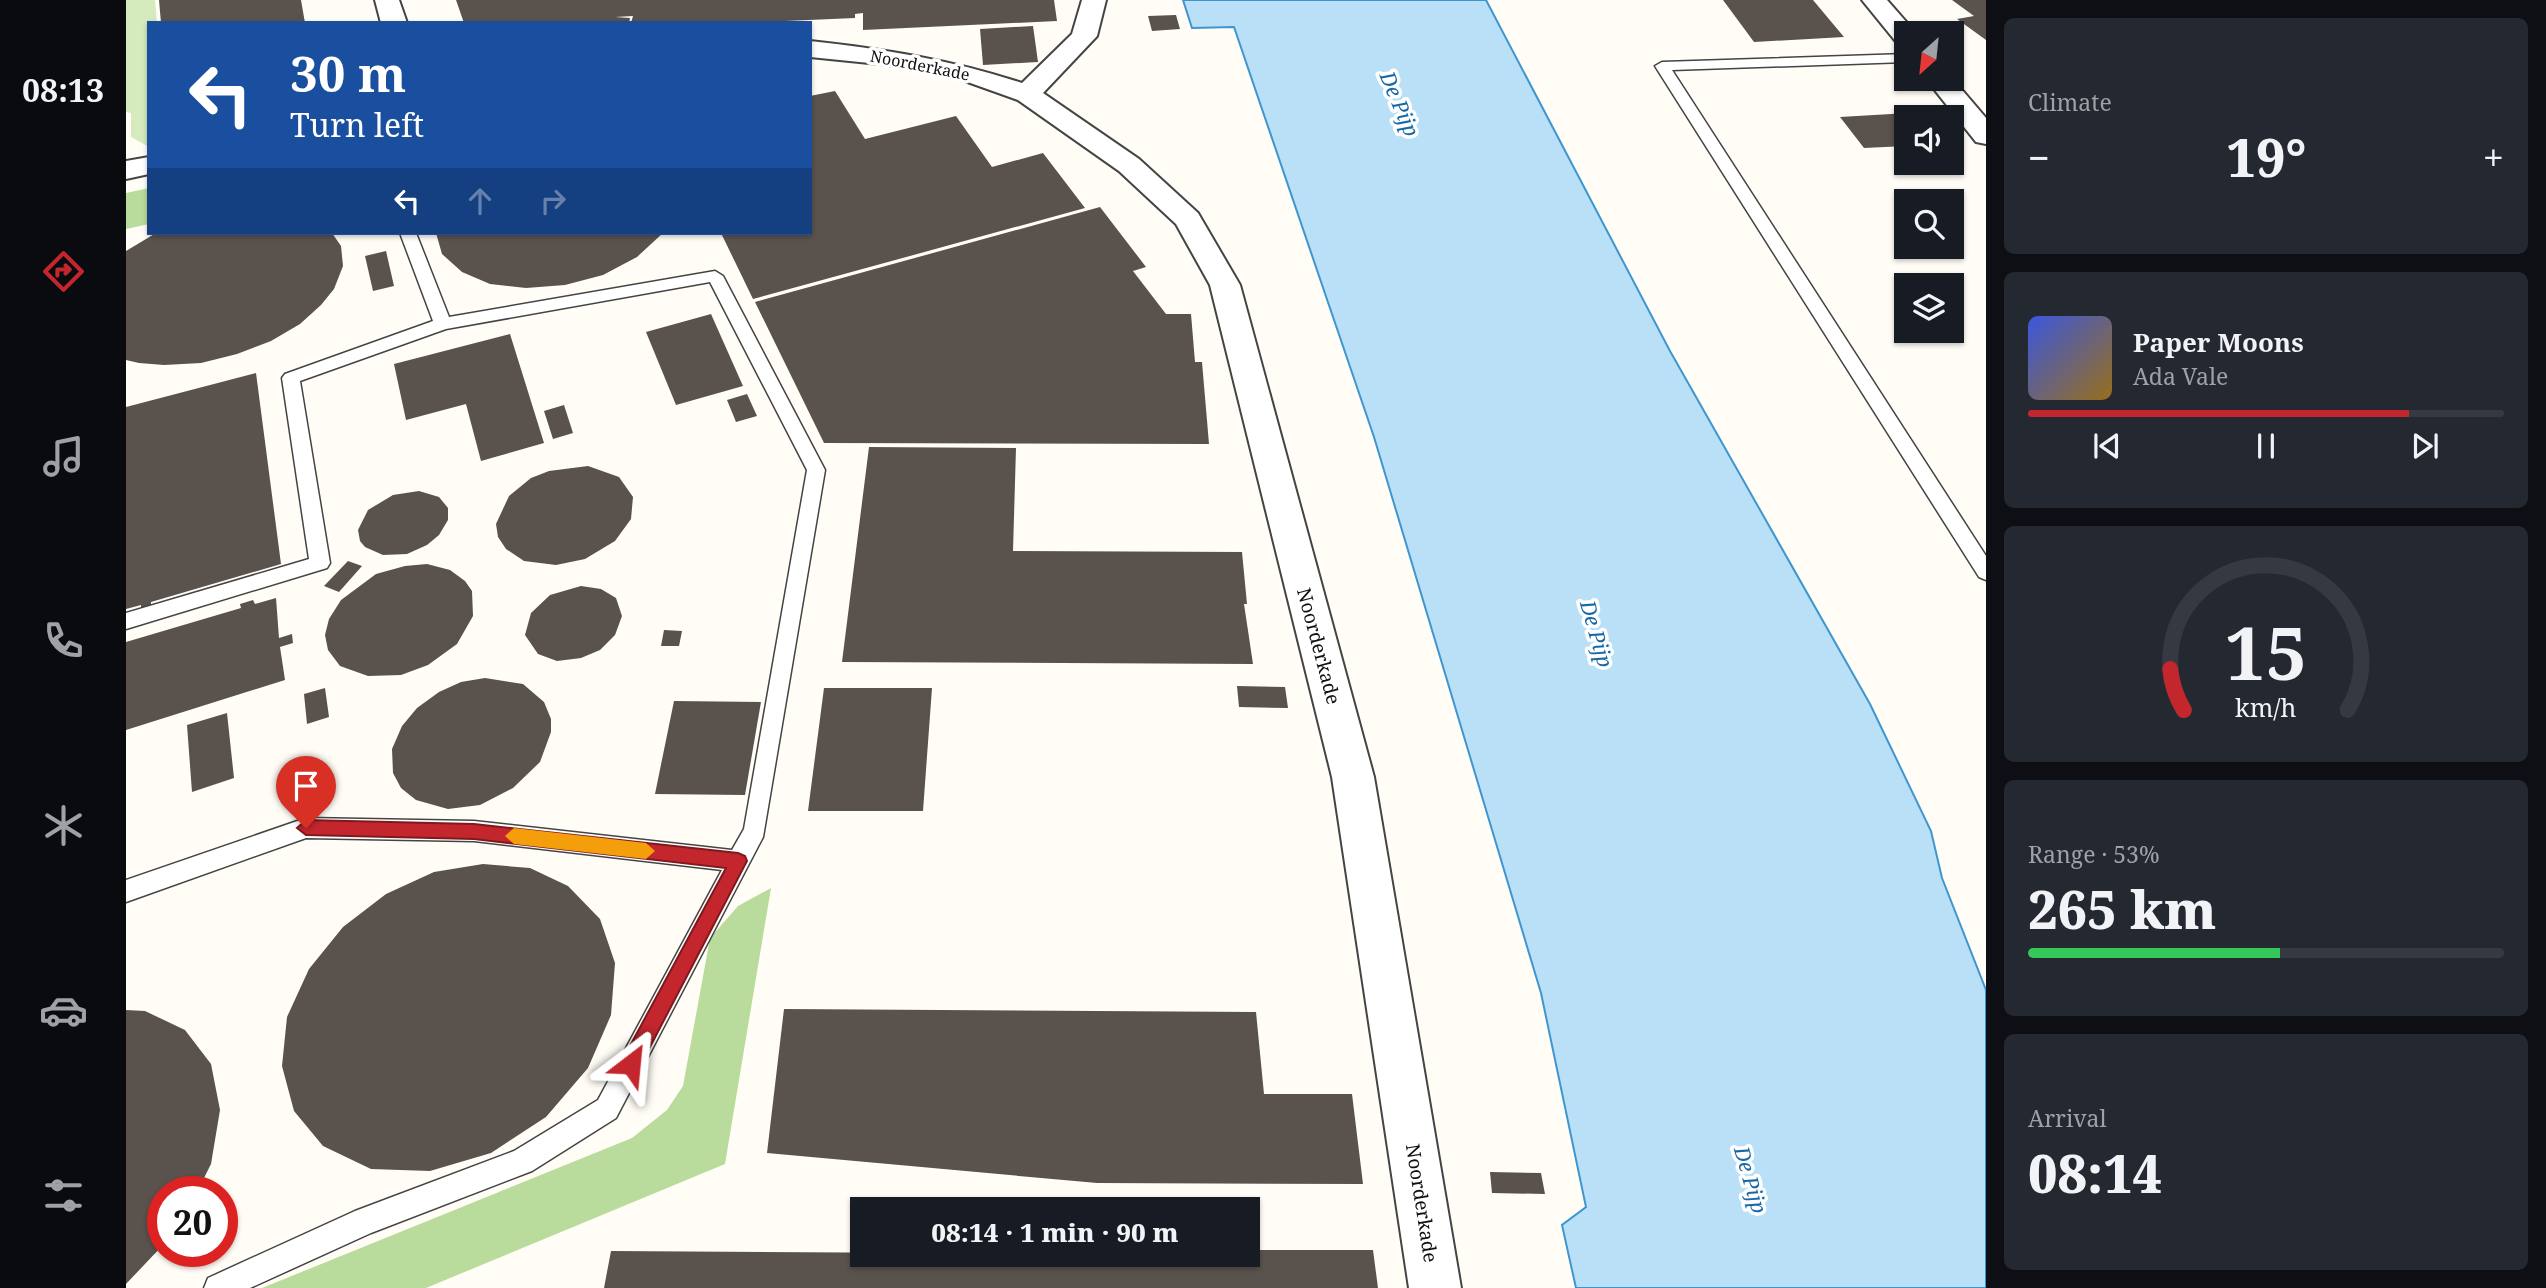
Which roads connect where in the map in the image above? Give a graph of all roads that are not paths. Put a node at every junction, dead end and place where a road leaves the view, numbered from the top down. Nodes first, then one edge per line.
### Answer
1 (387, 0) edge
2 (1094, 0) edge
3 (1874, 0) edge
4 (393, 21) edge
5 (1894, 24) edge
6 (812, 49) edge
7 (1894, 58) edge
8 (1949, 91) edge
9 (1027, 94) junction
10 (1986, 136) edge
11 (147, 165) edge
12 (126, 170) edge
13 (409, 235) edge
14 (443, 324) junction
15 (1986, 572) edge
16 (126, 621) edge
17 (738, 861) junction
18 (126, 891) edge
19 (218, 1288) edge
20 (1435, 1288) edge

1 - 4 street
2 - 9 street
3 - 5 street
6 - 9 street, Noorderkade
7 - 15 lane
8 - 10 street
9 - 20 street, Noorderkade
11 - 12 street
13 - 14 lane
14 - 16 lane
14 - 17 lane
17 - 18 lane
17 - 19 lane

